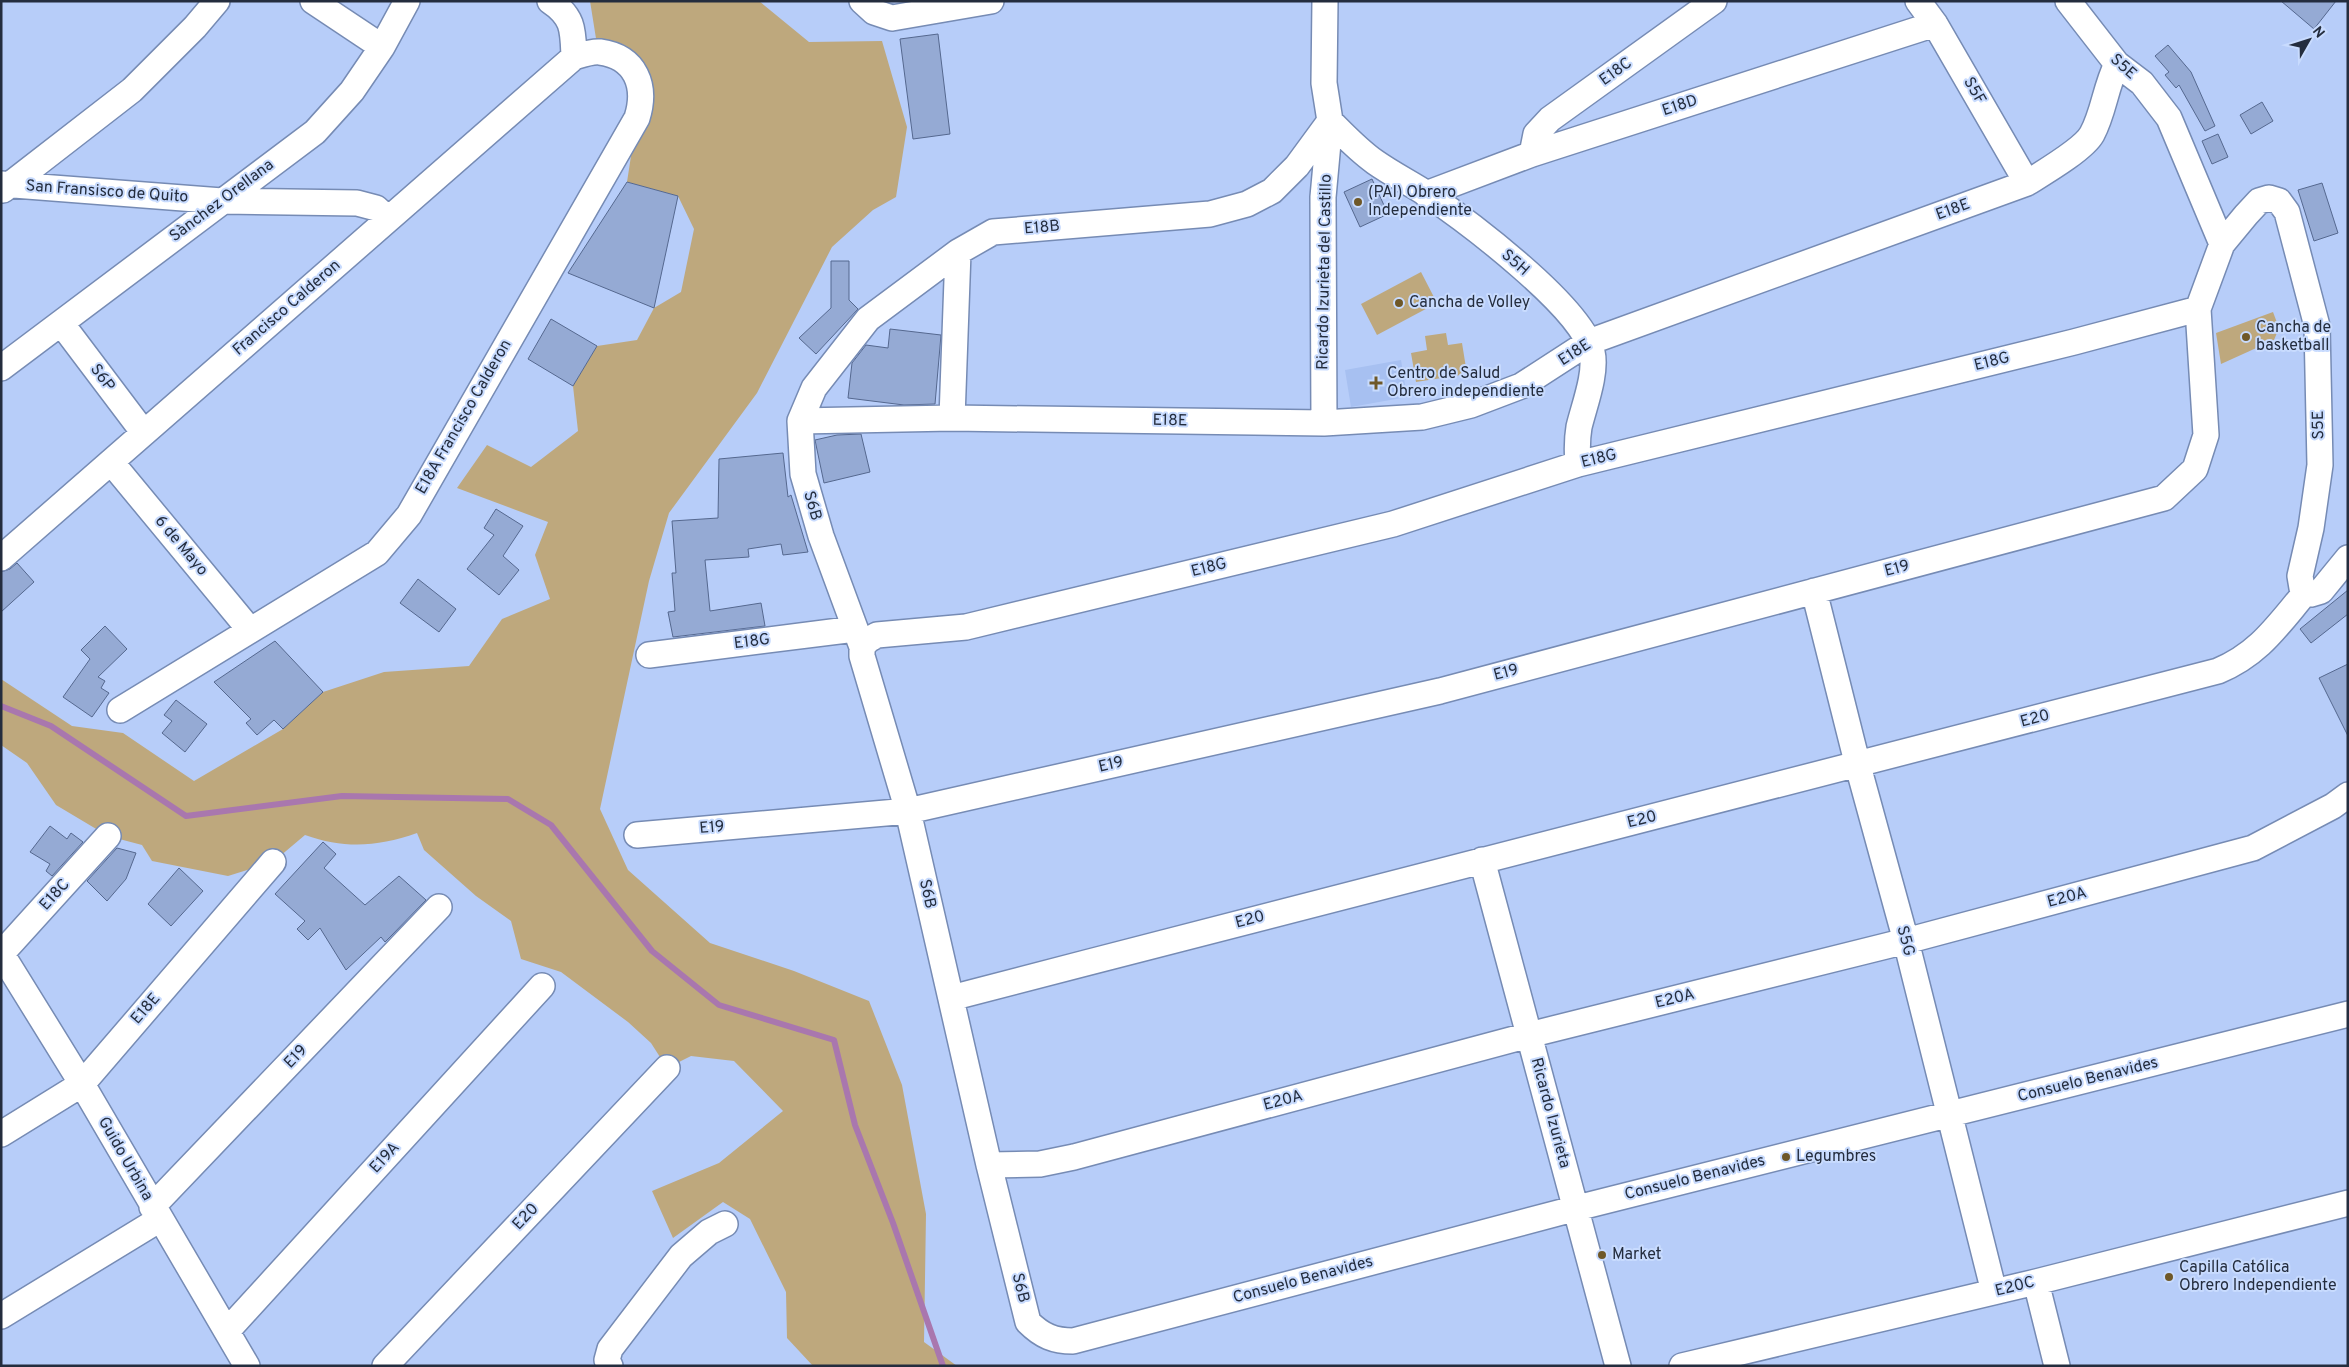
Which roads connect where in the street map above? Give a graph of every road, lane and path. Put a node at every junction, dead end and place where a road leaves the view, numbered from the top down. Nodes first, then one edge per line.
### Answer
1 (217, 1) edge
2 (313, 1) edge
3 (406, 1) edge
4 (550, 1) edge
5 (990, 1) edge
6 (1325, 1) edge
7 (1714, 1) edge
8 (1918, 1) edge
9 (2068, 1) edge
10 (868, 7) edge
11 (1935, 24) junction
12 (382, 47) junction
13 (574, 57) junction
14 (2117, 64) junction
15 (1330, 121) junction
16 (1532, 154) junction
17 (2027, 183) junction
18 (4, 187) edge
19 (1426, 194) junction
20 (222, 201) junction
21 (388, 219) junction
22 (2222, 244) junction
23 (958, 252) junction
24 (2198, 309) junction
25 (61, 323) junction
26 (1589, 342) junction
27 (1, 368) edge
28 (952, 418) junction
29 (800, 421) junction
30 (1324, 423) junction
31 (144, 433) junction
32 (111, 462) junction
33 (1578, 464) junction
34 (1, 558) edge
35 (2348, 558) edge
36 (1814, 591) junction
37 (2305, 593) junction
38 (250, 630) junction
39 (859, 638) junction
40 (649, 655) dead end
41 (120, 710) dead end
42 (1858, 766) junction
43 (2348, 795) edge
44 (908, 812) junction
45 (637, 835) dead end
46 (108, 836) dead end
47 (1482, 860) junction
48 (273, 862) dead end
49 (439, 907) dead end
50 (1906, 941) junction
51 (1, 954) edge
52 (542, 986) dead end
53 (951, 998) junction
54 (2348, 1014) edge
55 (1529, 1035) junction
56 (667, 1068) dead end
57 (82, 1084) junction
58 (1948, 1114) junction
59 (1, 1134) edge
60 (989, 1164) junction
61 (2348, 1204) edge
62 (1577, 1208) junction
63 (156, 1213) junction
64 (725, 1224) dead end
65 (2036, 1282) junction
66 (1994, 1292) junction
67 (1, 1316) edge
68 (227, 1331) junction
69 (1073, 1341) joint
70 (238, 1362) edge
71 (385, 1366) edge
72 (610, 1366) edge
73 (1618, 1366) edge
74 (1682, 1366) edge
75 (2057, 1366) edge

1 - 18 street
2 - 12 street
3 - 12 street, Sànchez Orellana
4 - 13 street
5 - 10 street
6 - 15 street, Ricardo Izurieta del Castillo
7 - 16 street, E18C
8 - 11 street, S5F
9 - 14 street, S5E
11 - 16 street, E18D
11 - 17 street, S5F
12 - 20 street, Sànchez Orellana
13 - 21 street, Francisco Calderon
13 - 38 street, E18A Francisco Calderon
14 - 17 street, E18E
14 - 22 street, S5E
15 - 19 street, S5H
15 - 23 street, E18B
15 - 30 street, Ricardo Izurieta del Castillo
16 - 19 street, E18D
17 - 26 street, E18E
18 - 20 street, San Fransisco de Quito
19 - 26 street, S5H
20 - 21 street, San Fransisco de Quito
20 - 25 street, Sànchez Orellana
21 - 31 street, Francisco Calderon
22 - 24 street
22 - 37 street, S5E
23 - 28 street
23 - 29 street, E18B
24 - 33 street, E18G
24 - 36 street, E19
25 - 27 street, Sànchez Orellana
25 - 31 street, S6P
26 - 30 street, E18E
26 - 33 street, S5H
28 - 29 street, E18E
28 - 30 street, E18E
29 - 39 street, S6B
31 - 32 street, Francisco Calderon
32 - 34 street, Francisco Calderon
32 - 38 street, 6 de Mayo
33 - 39 street, E18G
35 - 37 street
36 - 42 street, S5G
36 - 44 street, E19
37 - 42 street, E20
38 - 41 street, E18A Francisco Calderon
39 - 40 street, E18G
39 - 44 street, S6B
42 - 47 street, E20
42 - 50 street, S5G
43 - 50 street, E20A
44 - 45 street, E19
44 - 53 street, S6B
46 - 51 street, E18C
47 - 53 street, E20
47 - 55 street, Ricardo Izurieta
48 - 57 street, E18E
49 - 63 street, E19
50 - 55 street, E20A
50 - 58 street, S5G
51 - 57 street, Guido Urbina
52 - 68 street, E19A
53 - 60 street, S6B
54 - 58 street, Consuelo Benavides
55 - 60 street, E20A
55 - 62 street, Ricardo Izurieta
56 - 71 street, E20
57 - 59 street, E18E
57 - 63 street, Guido Urbina
58 - 62 street, Consuelo Benavides
58 - 66 street, S5G
60 - 69 street, S6B
61 - 65 street, E20C
62 - 69 street, Consuelo Benavides
62 - 73 street, Ricardo Izurieta
63 - 67 street, E19
63 - 68 street, Guido Urbina
64 - 72 street
65 - 66 street, E20C
65 - 75 street
66 - 74 street, E20C
68 - 70 street, Guido Urbina

